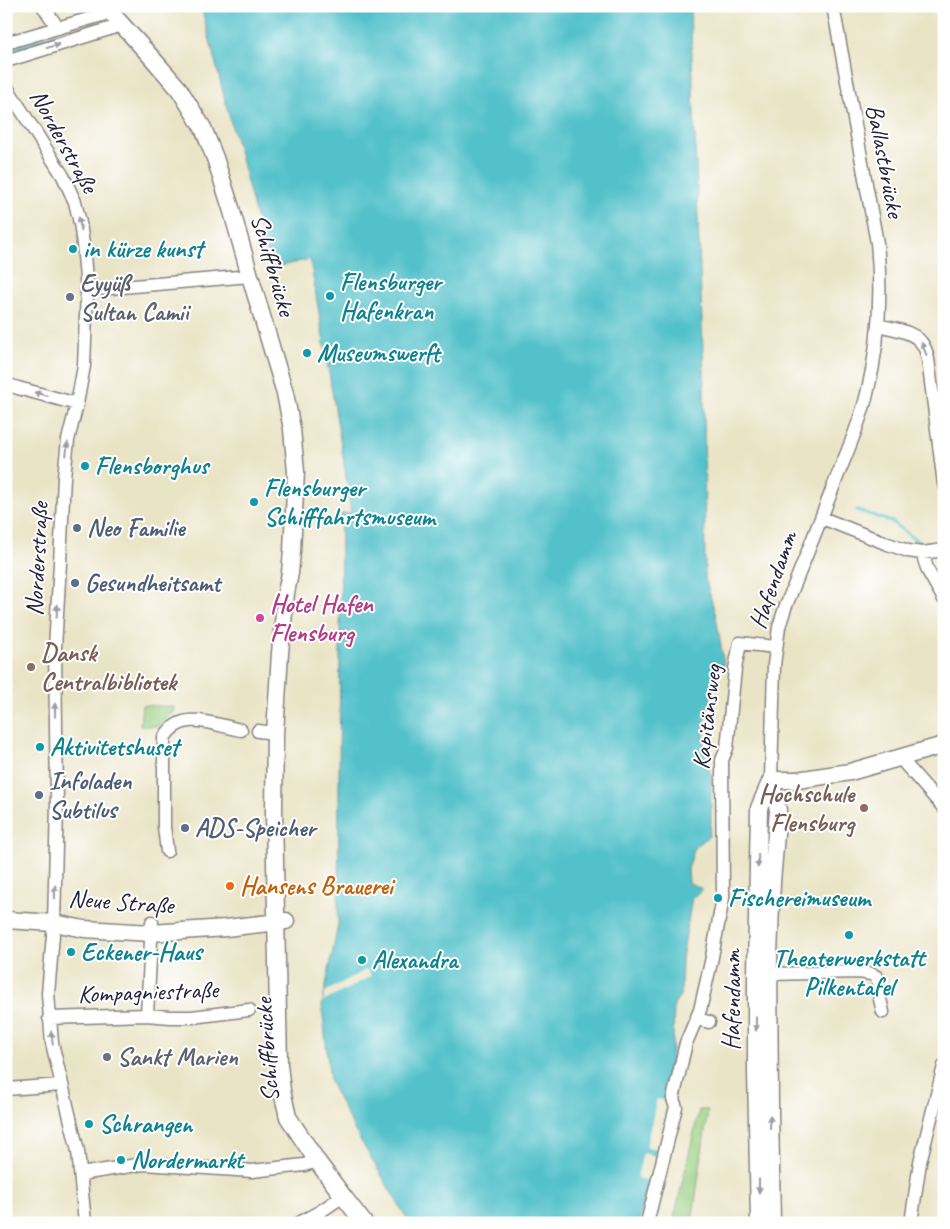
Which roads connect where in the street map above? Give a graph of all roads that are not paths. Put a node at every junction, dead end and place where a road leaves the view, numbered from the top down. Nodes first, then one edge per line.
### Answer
1 (42, 6) edge
2 (833, 6) edge
3 (104, 11) edge
4 (122, 25) junction
5 (58, 28) junction
6 (6, 43) edge
7 (6, 60) edge
8 (6, 86) edge
9 (250, 276) junction
10 (87, 290) junction
11 (878, 325) junction
12 (6, 384) edge
13 (77, 404) junction
14 (944, 484) edge
15 (822, 518) junction
16 (944, 550) edge
17 (922, 553) junction
18 (290, 573) junction
19 (944, 599) edge
20 (775, 647) junction
21 (241, 730) dead end
22 (258, 731) dead end
23 (275, 733) junction
24 (944, 745) edge
25 (900, 758) junction
26 (770, 780) junction
27 (944, 808) edge
28 (167, 851) dead end
29 (6, 920) edge
30 (280, 921) junction
31 (54, 922) junction
32 (152, 927) junction
33 (769, 974) junction
34 (249, 1010) dead end
35 (884, 1012) dead end
36 (147, 1015) junction
37 (49, 1018) junction
38 (944, 1066) edge
39 (62, 1085) junction
40 (6, 1089) edge
41 (317, 1161) junction
42 (81, 1174) junction
43 (343, 1196) junction
44 (85, 1223) edge
45 (300, 1223) edge
46 (364, 1223) edge
47 (647, 1223) edge
48 (759, 1223) edge
49 (772, 1223) edge
50 (911, 1223) edge

1 - 5 street
2 - 11 street, Ballastbrücke
3 - 4 main road, Schiffbrücke
3 - 5 street
7 -> 4 street
4 - 9 main road, Schiffbrücke
5 - 6 street
10 -> 8 street, Norderstraße
9 - 10 street
9 - 18 main road, Schiffbrücke
10 - 13 street, Norderstraße
14 -> 11 street
11 - 15 street, Ballastbrücke
13 -> 12 street
31 -> 13 street, Norderstraße
15 - 17 street
15 - 20 street, Hafendamm
16 - 17 street
17 - 19 street
18 - 23 main road, Schiffbrücke
18 - 30 main road, Schiffbrücke
20 - 26 street, Hafendamm
20 - 47 street, Kapitänsweg
21 - 28 street
22 - 23 street
23 - 30 main road, Schiffbrücke
24 - 25 main road
25 - 26 main road
25 - 27 street
26 - 33 main road, Hafendamm
26 -> 48 main road, Hafendamm
29 - 31 main road, Neue Straße
30 - 32 main road, Neue Straße
30 - 41 main road, Schiffbrücke
31 - 32 main road, Neue Straße
31 - 37 street, Norderstraße
32 - 36 street
33 - 35 street
49 -> 33 main road, Hafendamm
34 - 36 street, Kompagniestraße
36 - 37 street, Kompagniestraße
39 -> 37 street, Norderstraße
38 - 50 street
39 - 40 street
39 - 42 street, Norderstraße
41 - 42 street
41 - 43 main road, Schiffbrücke
42 - 44 street, Norderstraße
43 - 45 street
43 - 46 main road, Schiffbrücke

